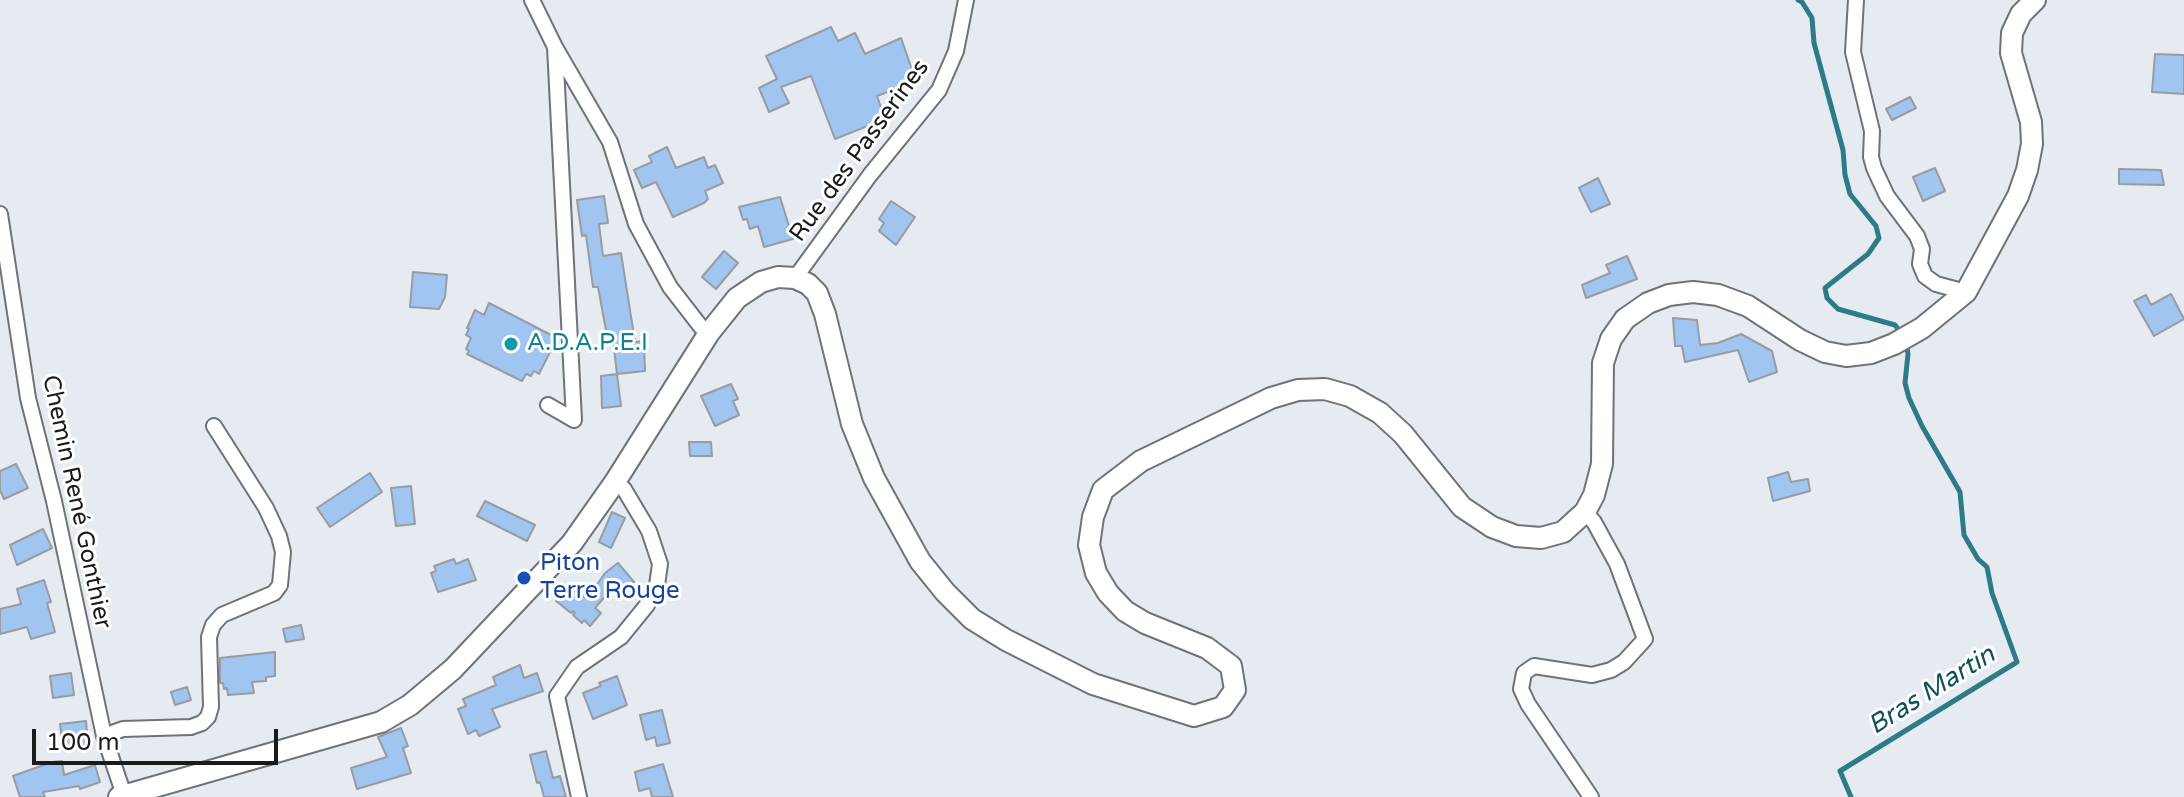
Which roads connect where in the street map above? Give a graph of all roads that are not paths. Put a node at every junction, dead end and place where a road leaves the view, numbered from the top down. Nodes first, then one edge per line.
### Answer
1 (532, 0) edge
2 (966, 0) edge
3 (1856, 0) edge
4 (2035, 0) edge
5 (555, 47) junction
6 (0, 214) edge
7 (795, 278) junction
8 (1966, 292) junction
9 (709, 333) junction
10 (548, 405) dead end
11 (214, 426) dead end
12 (615, 482) junction
13 (1585, 512) junction
14 (104, 736) junction
15 (153, 792) edge
16 (122, 796) edge
17 (579, 797) edge
18 (1591, 797) edge

1 - 5 street
2 - 7 street, Rue des Passerines
3 - 8 street
4 - 8 main road
5 - 9 street
5 - 10 street
6 - 14 street, Chemin René Gonthier
7 - 9 main road
7 - 13 main road
8 - 13 main road
9 - 12 main road
11 - 14 street
12 - 15 main road
12 - 17 street
13 - 18 street
14 - 16 street, Chemin René Gonthier
15 - 16 main road

